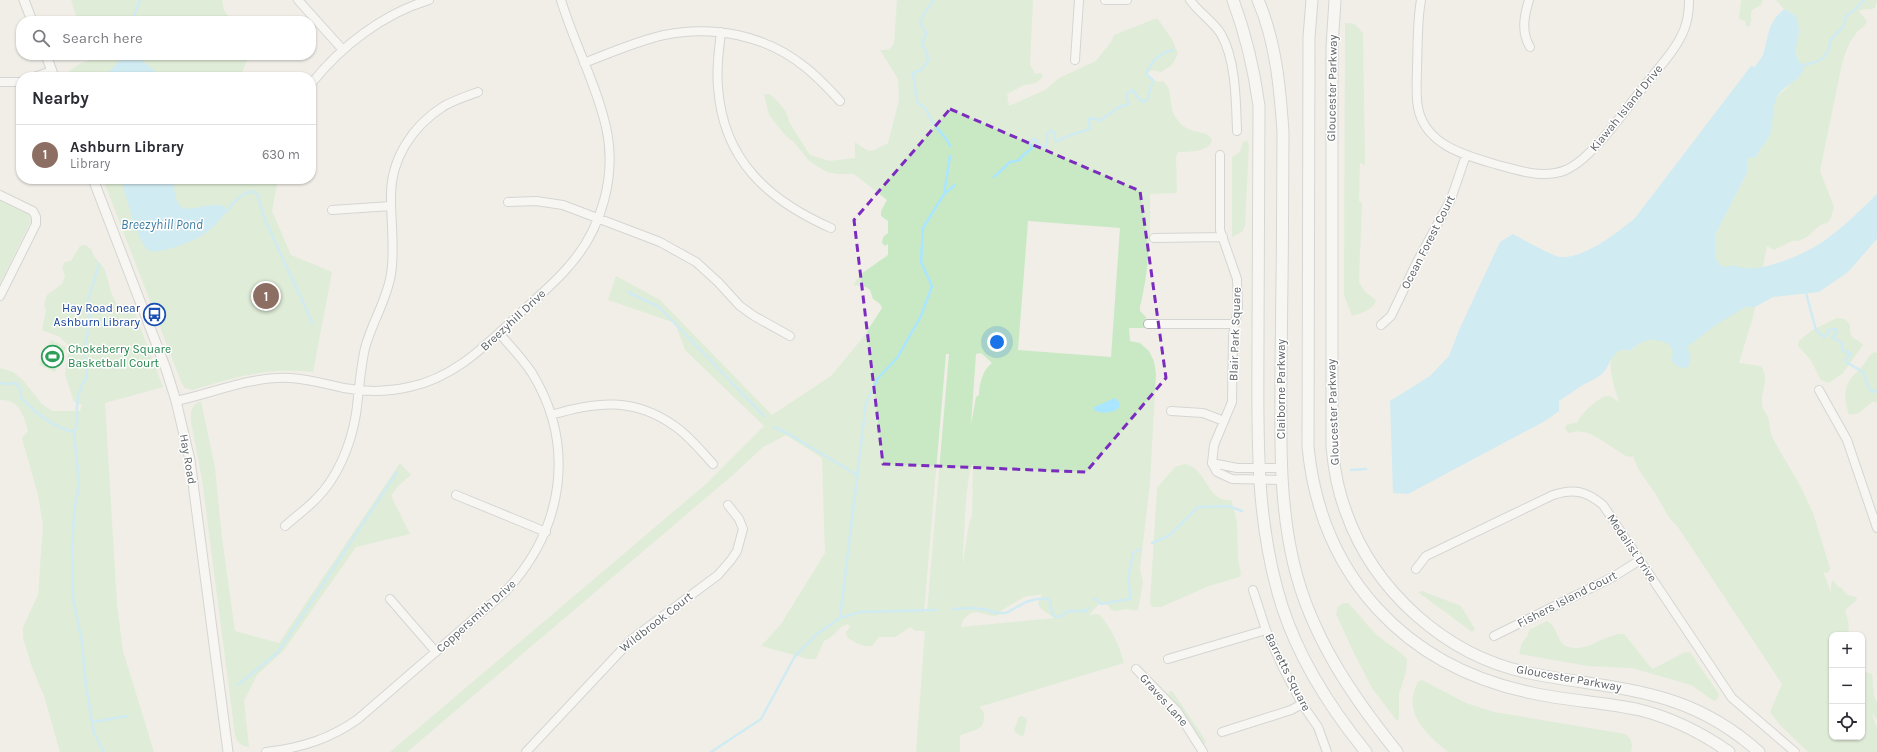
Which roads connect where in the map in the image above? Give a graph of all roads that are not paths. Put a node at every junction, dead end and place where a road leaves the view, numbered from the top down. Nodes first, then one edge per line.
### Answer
1 (24, 0) edge
2 (298, 0) edge
3 (429, 0) edge
4 (561, 0) edge
5 (1079, 0) edge
6 (1105, 0) edge
7 (1127, 0) edge
8 (1190, 0) edge
9 (1233, 0) edge
10 (1258, 0) edge
11 (1312, 0) edge
12 (1335, 0) edge
13 (1421, 0) edge
14 (1530, 0) edge
15 (1688, 0) edge
16 (30, 16) edge
17 (312, 16) edge
18 (316, 20) edge
19 (721, 32) junction
20 (1530, 47) dead end
21 (343, 50) junction
22 (48, 60) edge
23 (1075, 60) dead end
24 (584, 63) junction
25 (52, 72) edge
26 (316, 79) edge
27 (0, 82) edge
28 (16, 82) edge
29 (478, 92) dead end
30 (840, 101) dead end
31 (1237, 131) dead end
32 (1220, 155) dead end
33 (1466, 155) junction
34 (95, 184) edge
35 (0, 195) edge
36 (508, 202) dead end
37 (391, 206) junction
38 (332, 210) dead end
39 (599, 218) junction
40 (831, 228) dead end
41 (1223, 237) junction
42 (1154, 238) dead end
43 (0, 296) edge
44 (1148, 324) dead end
45 (1235, 324) junction
46 (1381, 325) dead end
47 (499, 333) junction
48 (790, 336) dead end
49 (359, 390) junction
50 (1819, 390) dead end
51 (176, 401) junction
52 (1171, 411) dead end
53 (551, 415) junction
54 (1224, 421) junction
55 (713, 464) dead end
56 (1280, 468) junction
57 (1259, 474) junction
58 (1281, 480) junction
59 (456, 495) dead end
60 (728, 505) dead end
61 (1875, 514) edge
62 (285, 526) dead end
63 (1877, 528) edge
64 (546, 532) junction
65 (1640, 560) junction
66 (1416, 569) dead end
67 (1253, 590) dead end
68 (390, 599) dead end
69 (1266, 630) junction
70 (1494, 636) dead end
71 (436, 652) junction
72 (1168, 659) dead end
73 (1136, 669) dead end
74 (1302, 704) junction
75 (1222, 732) dead end
76 (228, 752) edge
77 (266, 752) edge
78 (526, 752) edge
79 (1203, 752) edge
80 (1327, 752) edge
81 (1366, 752) edge
82 (1397, 752) edge
83 (1729, 752) edge
84 (1759, 752) edge
85 (1795, 752) edge

1 - 16 street
2 - 17 street
3 - 21 street
4 - 24 street, Breezyhill Drive
5 - 23 street
6 - 7 street
8 - 31 street
9 - 57 main road, Claiborne Parkway
10 - 56 main road, Claiborne Parkway
11 - 83 main road, Gloucester Parkway
12 - 84 main road, Gloucester Parkway
13 - 33 street, Kiawah Island Drive
14 - 20 street
15 - 33 street, Kiawah Island Drive
18 - 21 street
19 - 24 street
19 - 30 street
19 - 40 street
21 - 26 street
22 - 25 street
24 - 39 street, Breezyhill Drive
27 - 28 street
29 - 37 street
32 - 41 street, Blair Park Square
33 - 46 street, Ocean Forest Court
34 - 51 street, Hay Road
35 - 43 street
36 - 39 street
37 - 38 street
37 - 49 street
39 - 47 street, Breezyhill Drive
39 - 48 street
41 - 42 street
41 - 45 street, Blair Park Square
44 - 45 street
45 - 54 street, Blair Park Square
47 - 49 street, Breezyhill Drive
47 - 53 street, Coppersmith Drive
49 - 51 street, Breezyhill Drive
49 - 62 street
50 - 61 street
51 - 76 street, Hay Road
52 - 54 street
53 - 55 street
53 - 64 street, Coppersmith Drive
54 - 57 street, Blair Park Square
56 - 57 street, Blair Park Square
56 - 58 main road, Claiborne Parkway
57 - 58 street, Blair Park Square
57 - 81 main road, Claiborne Parkway
58 - 82 main road, Claiborne Parkway
59 - 64 street
60 - 78 street, Wildbrook Court
61 - 63 street
64 - 71 street, Coppersmith Drive
65 - 66 street, Medalist Drive
65 - 70 street, Fishers Island Court
65 - 85 street, Medalist Drive
67 - 69 street, Barretts Square
68 - 71 street
69 - 72 street
69 - 74 street, Barretts Square
71 - 77 street, Coppersmith Drive
73 - 79 street, Graves Lane
74 - 75 street
74 - 80 street, Barretts Square

